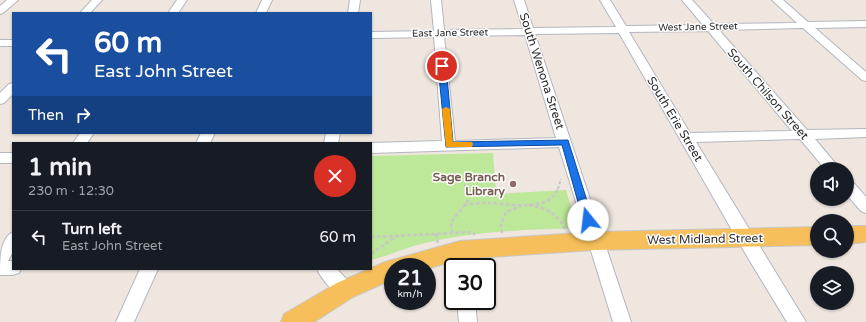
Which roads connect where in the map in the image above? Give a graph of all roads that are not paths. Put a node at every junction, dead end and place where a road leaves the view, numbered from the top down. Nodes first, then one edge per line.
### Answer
1 (13, 0) edge
2 (98, 0) edge
3 (182, 0) edge
4 (267, 0) edge
5 (355, 0) edge
6 (436, 0) edge
7 (519, 0) edge
8 (605, 0) edge
9 (687, 0) edge
10 (777, 0) edge
11 (0, 11) edge
12 (86, 12) edge
13 (174, 12) edge
14 (261, 12) edge
15 (352, 12) edge
16 (866, 24) edge
17 (805, 25) junction
18 (710, 27) junction
19 (622, 29) junction
20 (529, 31) junction
21 (439, 34) junction
22 (372, 35) edge
23 (0, 43) edge
24 (12, 43) edge
25 (866, 78) edge
26 (12, 88) edge
27 (0, 100) edge
28 (866, 133) edge
29 (87, 134) edge
30 (804, 135) junction
31 (686, 138) junction
32 (81, 142) edge
33 (565, 142) junction
34 (449, 145) junction
35 (372, 148) edge
36 (0, 158) edge
37 (12, 158) edge
38 (827, 162) edge
39 (854, 193) edge
40 (866, 207) edge
41 (866, 234) edge
42 (854, 235) edge
43 (810, 236) edge
44 (746, 239) junction
45 (12, 241) edge
46 (594, 241) junction
47 (458, 250) edge
48 (0, 258) edge
49 (431, 258) edge
50 (0, 268) edge
51 (12, 268) edge
52 (149, 270) edge
53 (327, 270) edge
54 (384, 273) edge
55 (345, 290) junction
56 (467, 310) edge
57 (125, 322) edge
58 (293, 322) edge
59 (468, 322) edge
60 (622, 322) edge
61 (797, 322) edge

1 - 11 street
2 - 12 street
3 - 13 street
4 - 14 street
5 - 15 street
6 - 21 street
7 - 20 street, South Wenona Street
8 - 19 street, South Erie Street
9 - 18 street, South Chilson Street
10 - 17 street
16 - 17 street, West Jane Street
17 - 18 street, West Jane Street
17 - 25 street
18 - 19 street, West Jane Street
18 - 30 street, South Chilson Street
19 - 20 street, West Jane Street
19 - 31 street, South Erie Street
20 - 21 street, East Jane Street
20 - 33 street, South Wenona Street
21 - 22 street, East Jane Street
21 - 34 street
23 - 24 street
26 - 27 street
28 - 30 street
29 - 32 street
30 - 31 street
30 - 38 street, South Chilson Street
31 - 44 street, South Erie Street
33 - 34 street
33 - 46 street, South Wenona Street
34 - 35 street
36 - 37 street
39 - 40 street
41 - 42 main road
43 - 44 main road, West Midland Street
44 - 46 main road, West Midland Street
44 - 61 street, South Erie Street
45 - 48 street
46 - 47 main road, West Midland Street
46 - 60 street, South Wenona Street
47 - 49 main road, West Midland Street
50 - 51 street
52 - 57 street
53 - 55 street
54 - 55 main road
55 - 58 main road
56 - 59 street

